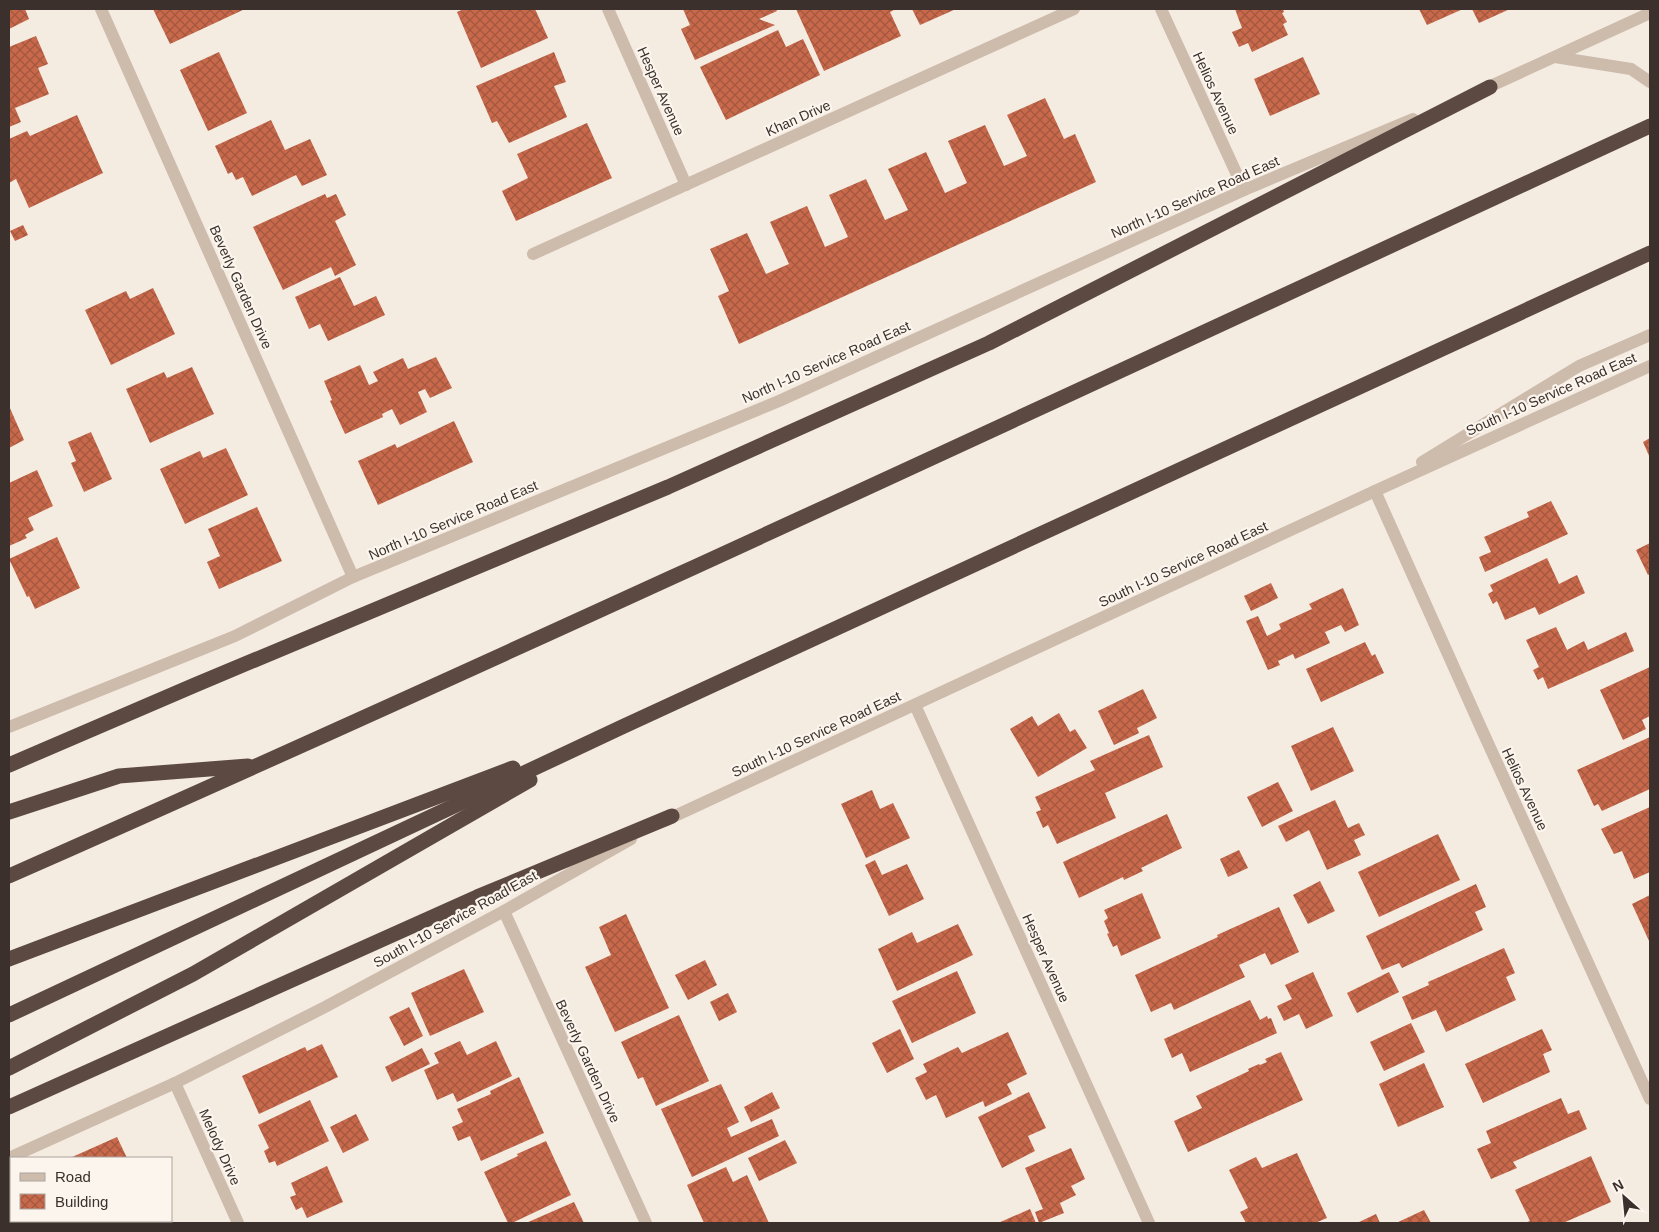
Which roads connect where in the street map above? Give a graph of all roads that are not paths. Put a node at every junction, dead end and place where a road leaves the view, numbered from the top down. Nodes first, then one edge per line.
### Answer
1 (101, 9) edge
2 (608, 9) edge
3 (1074, 9) edge
4 (1161, 9) edge
5 (1650, 13) edge
6 (1556, 57) junction
7 (1650, 82) edge
8 (1490, 87) junction
9 (1650, 126) edge
10 (686, 185) junction
11 (1244, 190) junction
12 (533, 254) dead end
13 (1650, 254) edge
14 (1650, 335) edge
15 (1650, 366) edge
16 (1375, 491) junction
17 (353, 578) junction
18 (915, 705) junction
19 (10, 724) edge
20 (622, 727) junction
21 (9, 765) edge
22 (259, 765) junction
23 (9, 812) edge
24 (672, 816) junction
25 (9, 876) edge
26 (504, 911) junction
27 (9, 959) edge
28 (9, 1015) edge
29 (9, 1068) edge
30 (175, 1083) junction
31 (1650, 1099) edge
32 (9, 1107) edge
33 (11, 1157) edge
34 (238, 1223) edge
35 (646, 1223) edge
36 (1149, 1223) edge

1 - 17 street, Beverly Garden Drive
2 - 10 street, Hesper Avenue
3 - 10 street, Khan Drive
4 - 11 street, Helios Avenue
5 - 6 street, North I-10 Service Road East
6 - 7 street
6 - 8 street, North I-10 Service Road East
8 - 11 street, North I-10 Service Road East
8 - 21 highway
9 - 22 highway
10 - 12 street, Khan Drive
11 - 17 street, North I-10 Service Road East
13 - 20 highway
14 - 16 street
15 - 16 street, South I-10 Service Road East
16 - 18 street, South I-10 Service Road East
16 - 31 street, Helios Avenue
17 - 19 street, North I-10 Service Road East
18 - 24 street, South I-10 Service Road East
18 - 36 street, Hesper Avenue
20 - 27 highway
20 - 28 highway
20 - 29 highway
22 - 23 highway
22 - 25 highway
24 - 26 street, South I-10 Service Road East
24 - 32 highway
26 - 30 street, South I-10 Service Road East
26 - 35 street, Beverly Garden Drive
30 - 33 street, South I-10 Service Road East
30 - 34 street, Melody Drive

